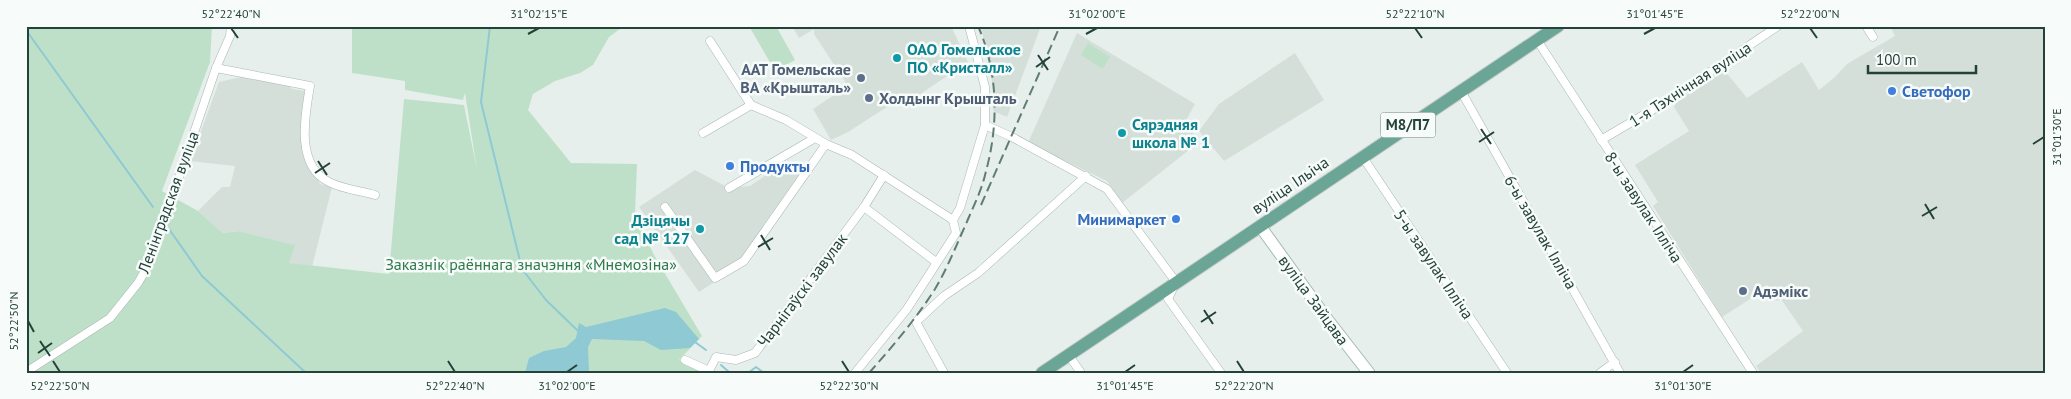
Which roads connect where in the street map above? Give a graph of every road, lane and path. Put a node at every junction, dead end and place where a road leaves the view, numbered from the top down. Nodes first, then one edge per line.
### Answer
1 (231, 26) edge
2 (969, 26) edge
3 (1558, 26) edge
4 (1778, 26) edge
5 (1866, 26) edge
6 (1873, 37) dead end
7 (1537, 40) junction
8 (710, 41) dead end
9 (216, 68) junction
10 (1461, 91) junction
11 (751, 105) junction
12 (985, 125) junction
13 (703, 133) dead end
14 (815, 138) junction
15 (1601, 140) junction
16 (826, 144) junction
17 (1362, 156) junction
18 (884, 176) junction
19 (1086, 176) junction
20 (729, 188) dead end
21 (375, 195) dead end
22 (665, 207) dead end
23 (864, 207) junction
24 (953, 220) junction
25 (1260, 226) junction
26 (936, 262) junction
27 (1176, 282) junction
28 (1068, 354) junction
29 (685, 360) dead end
30 (1615, 362) junction
31 (26, 372) edge
32 (709, 372) edge
33 (855, 373) edge
34 (944, 373) edge
35 (1042, 373) edge
36 (1081, 373) edge
37 (1221, 373) edge
38 (1369, 373) edge
39 (1507, 373) edge
40 (1600, 373) edge
41 (1620, 373) edge
42 (1754, 373) edge

1 - 9 street, Ленінградская вуліца
2 - 12 street
3 - 7 main road, вуліца Ільіча / М8/П7
4 - 15 street, 1-я Тэхнічная вуліца
5 - 6 street
7 - 10 main road, вуліца Ільіча / М8/П7
7 - 15 street, 8-ы завулак Ілліча
8 - 11 street
9 - 21 street
9 - 31 street, Ленінградская вуліца
10 - 17 main road, вуліца Ільіча / М8/П7
10 - 30 street, 6-ы завулак Ілліча
11 - 13 street
11 - 14 street
12 - 19 street
12 - 24 street
14 - 16 street
14 - 20 street
15 - 42 street, 8-ы завулак Ілліча
16 - 18 street
16 - 22 street
17 - 25 main road, вуліца Ільіча / М8/П7
17 - 39 street, 5-ы завулак Ілліча
18 - 23 street, Чарнігаўскі завулак
18 - 24 street
19 - 27 street
19 - 34 street
23 - 26 street
23 - 32 street, Чарнігаўскі завулак
24 - 26 street
25 - 27 main road, вуліца Ільіча / М8/П7
25 - 38 street, вуліца Зайцава
26 - 33 street
27 - 28 main road, вуліца Ільіча / М8/П7
27 - 37 street
28 - 35 main road, вуліца Ільіча / М8/П7
28 - 36 street
29 - 32 street, Чарнігаўскі завулак
30 - 40 street
30 - 41 street, 6-ы завулак Ілліча

